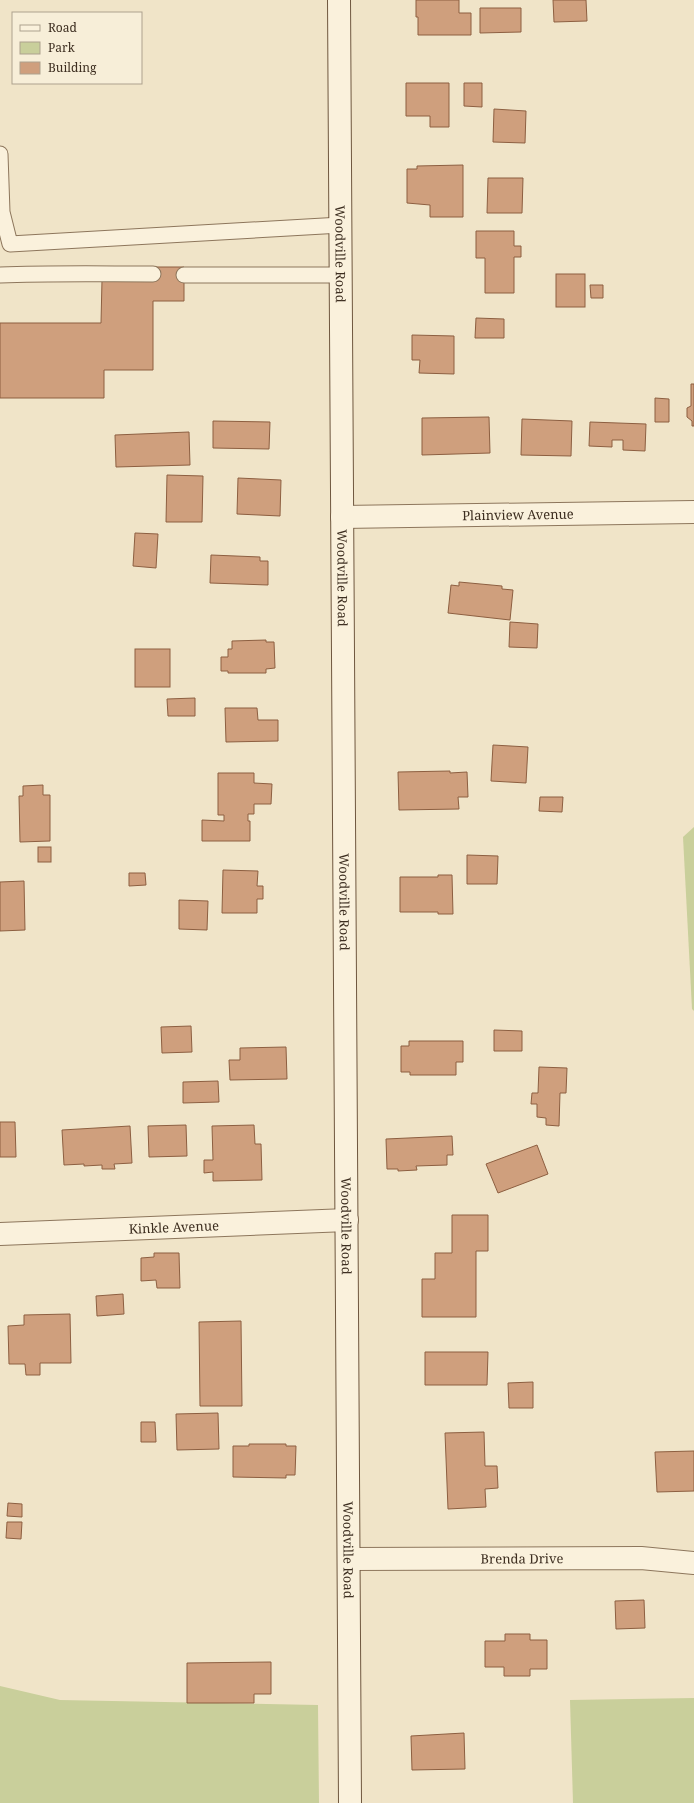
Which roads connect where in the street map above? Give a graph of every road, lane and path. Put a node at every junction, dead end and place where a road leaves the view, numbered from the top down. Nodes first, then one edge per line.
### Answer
1 (339, 0) edge
2 (0, 154) edge
3 (341, 225) junction
4 (153, 274) dead end
5 (0, 275) edge
6 (184, 275) dead end
7 (341, 275) junction
8 (694, 512) edge
9 (342, 517) junction
10 (347, 1220) junction
11 (0, 1234) edge
12 (349, 1560) junction
13 (694, 1563) edge
14 (350, 1803) edge

1 - 3 street, Woodville Road
2 - 3 lane
3 - 7 street, Woodville Road
4 - 5 lane
6 - 7 lane
7 - 9 street, Woodville Road
8 - 9 street, Plainview Avenue
9 - 10 street, Woodville Road
10 - 11 street, Kinkle Avenue
10 - 12 street, Woodville Road
12 - 13 street, Brenda Drive
12 - 14 street, Woodville Road

